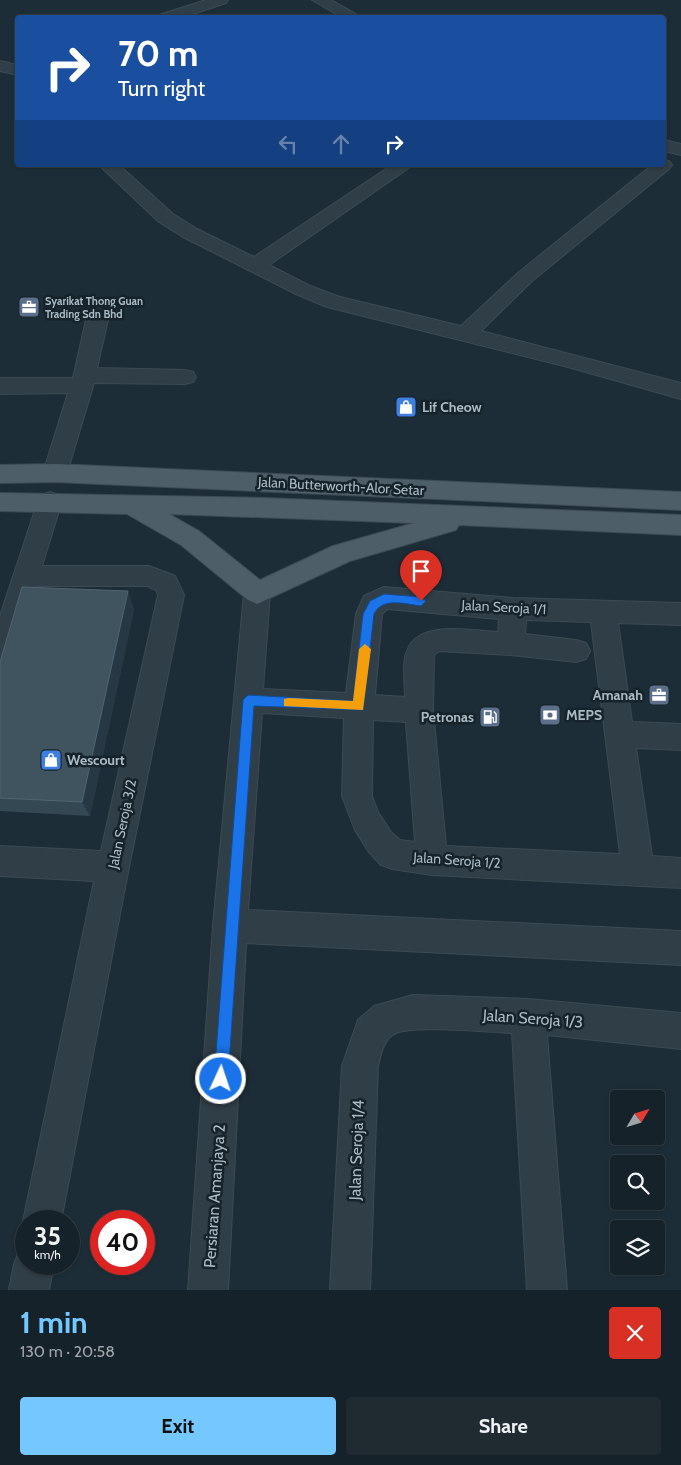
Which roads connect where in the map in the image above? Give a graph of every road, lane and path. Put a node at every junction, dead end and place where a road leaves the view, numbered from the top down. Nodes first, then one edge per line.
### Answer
1 (221, 0) edge
2 (319, 0) edge
3 (172, 15) edge
4 (350, 15) edge
5 (0, 66) edge
6 (15, 69) edge
7 (666, 145) edge
8 (681, 150) edge
9 (666, 162) edge
10 (110, 167) edge
11 (392, 167) edge
12 (661, 167) edge
13 (254, 266) junction
14 (97, 320) dead end
15 (466, 334) junction
16 (185, 378) dead end
17 (83, 380) junction
18 (0, 386) edge
19 (681, 391) edge
20 (55, 473) junction
21 (0, 474) edge
22 (50, 501) junction
23 (681, 501) edge
24 (0, 502) edge
25 (129, 504) junction
26 (470, 516) junction
27 (681, 525) edge
28 (27, 576) junction
29 (257, 593) junction
30 (513, 609) junction
31 (603, 611) junction
32 (681, 614) edge
33 (511, 644) junction
34 (576, 650) dead end
35 (0, 659) edge
36 (248, 700) junction
37 (359, 707) junction
38 (419, 710) junction
39 (618, 734) junction
40 (681, 737) edge
41 (432, 860) junction
42 (0, 861) edge
43 (113, 867) junction
44 (638, 870) junction
45 (681, 872) edge
46 (230, 926) junction
47 (681, 948) edge
48 (528, 1016) junction
49 (386, 1018) joint
50 (681, 1031) edge
51 (44, 1210) edge
52 (31, 1275) edge
53 (28, 1290) edge
54 (208, 1290) edge
55 (350, 1290) edge
56 (547, 1290) edge

1 - 3 street
2 - 4 street
5 - 6 street
7 - 8 street
8 - 9 street
10 - 13 street
11 - 13 street
12 - 15 street
13 - 15 street
14 - 17 street
15 - 19 street
16 - 17 street
17 - 18 street
17 - 20 street
20 - 21 main road, Jalan Butterworth-Alor Setar
20 - 23 main road, Jalan Butterworth-Alor Setar
22 - 24 main road, Jalan Butterworth-Alor Setar
22 - 25 main road, Jalan Butterworth-Alor Setar
22 - 28 street
25 - 26 main road, Jalan Butterworth-Alor Setar
25 - 29 main road
26 - 27 main road, Jalan Butterworth-Alor Setar
26 - 29 main road
28 - 35 street
28 - 43 street, Jalan Seroja 3/2
29 - 36 street, Persiaran Amanjaya 2
30 - 31 street, Jalan Seroja 1/1
30 - 33 street
30 - 37 street, Jalan Seroja 1/1
31 - 32 street, Jalan Seroja 1/1
31 - 39 street
33 - 34 street
33 - 38 street
36 - 37 street
36 - 46 street, Persiaran Amanjaya 2
37 - 38 street
37 - 41 street, Jalan Seroja 1/2
38 - 41 street
39 - 40 street
39 - 44 street
41 - 44 street, Jalan Seroja 1/2
42 - 43 street
43 - 51 street, Jalan Seroja 3/2
44 - 45 street, Jalan Seroja 1/2
46 - 47 street
46 - 54 street, Persiaran Amanjaya 2
48 - 49 street, Jalan Seroja 1/3
48 - 50 street, Jalan Seroja 1/3
48 - 56 street
49 - 55 street, Jalan Seroja 1/4
52 - 53 street

